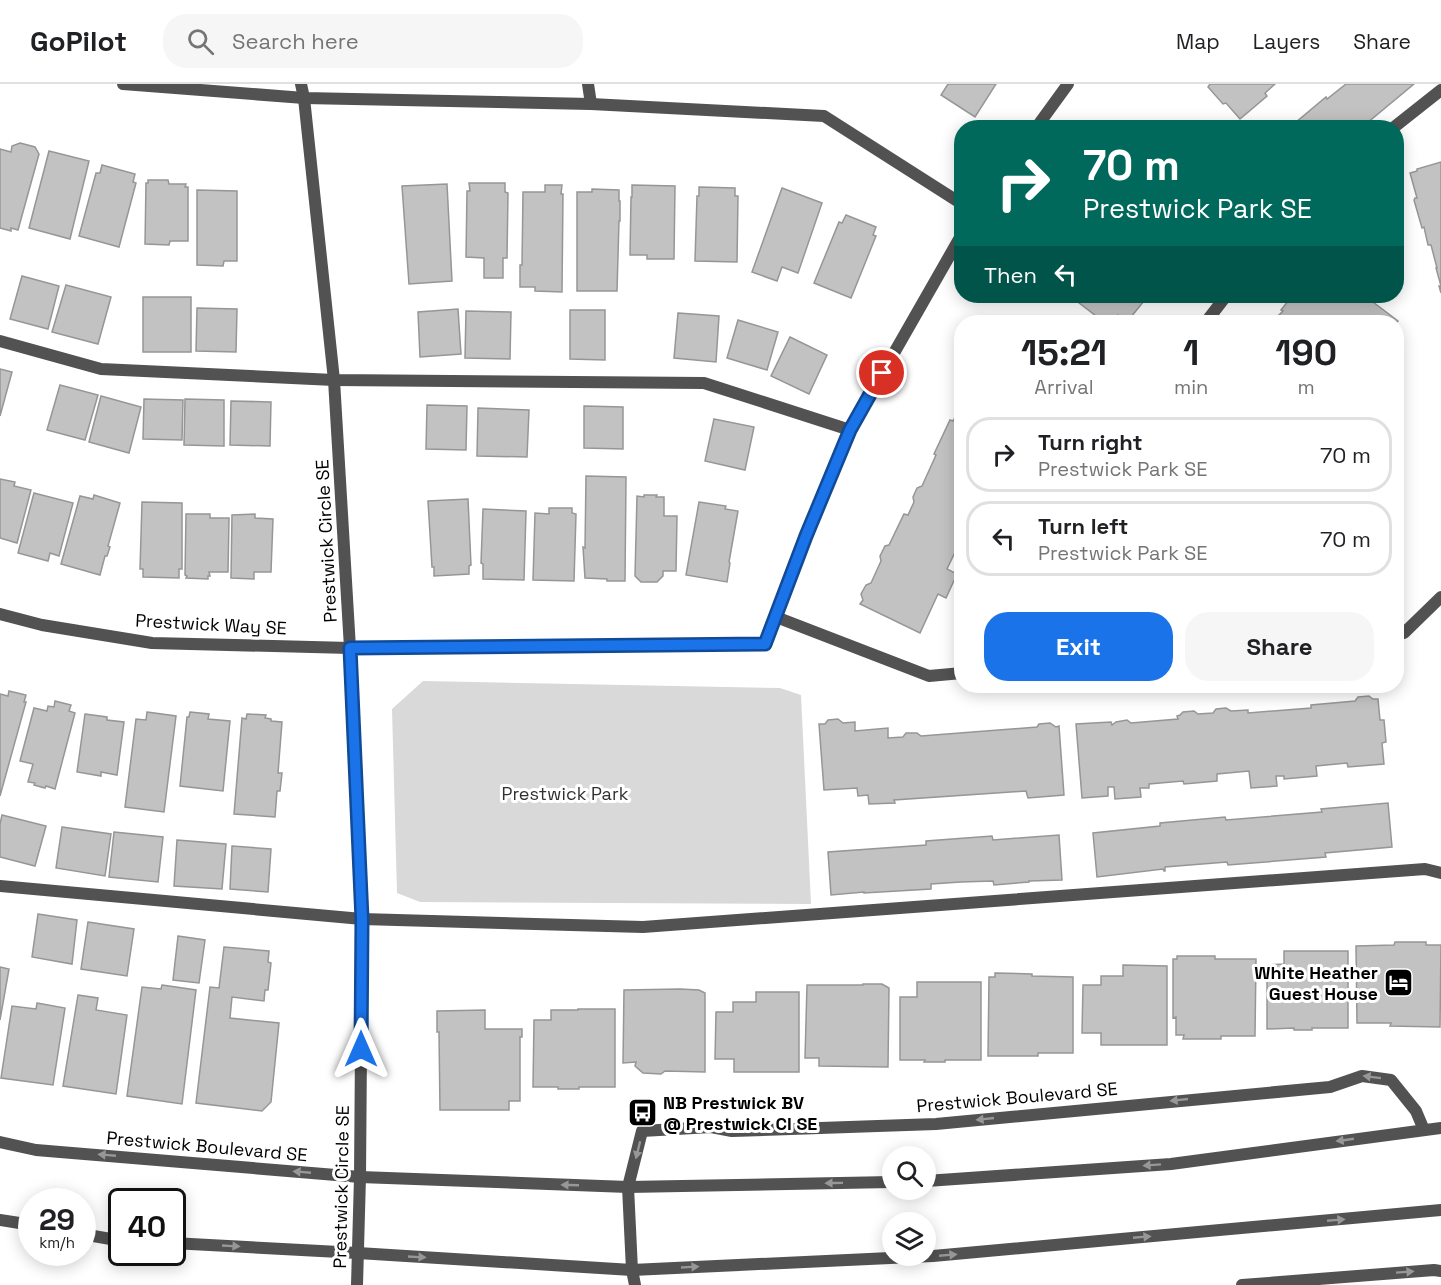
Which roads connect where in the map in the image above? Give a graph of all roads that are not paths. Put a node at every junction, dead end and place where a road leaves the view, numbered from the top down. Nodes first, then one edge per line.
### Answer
1 (123, 84) edge
2 (301, 84) edge
3 (588, 84) edge
4 (1068, 84) edge
5 (1441, 90) edge
6 (304, 98) junction
7 (591, 104) junction
8 (1042, 120) edge
9 (1403, 120) edge
10 (954, 199) edge
11 (954, 248) edge
12 (1221, 303) edge
13 (1211, 315) edge
14 (0, 341) edge
15 (334, 380) junction
16 (850, 430) junction
17 (1441, 597) edge
18 (0, 614) edge
19 (776, 617) junction
20 (1404, 633) edge
21 (350, 648) junction
22 (954, 674) edge
23 (1441, 873) edge
24 (0, 886) edge
25 (362, 919) junction
26 (1441, 1128) edge
27 (1424, 1130) junction
28 (0, 1142) edge
29 (360, 1177) junction
30 (936, 1180) edge
31 (882, 1182) edge
32 (628, 1187) junction
33 (1441, 1210) edge
34 (0, 1220) edge
35 (18, 1223) edge
36 (186, 1244) edge
37 (358, 1253) junction
38 (632, 1270) junction
39 (1441, 1271) edge
40 (357, 1285) edge
41 (635, 1285) edge
42 (1242, 1285) edge

1 - 6 street
2 - 6 street, Prestwick Circle SE
3 - 7 street
4 - 8 street
5 - 9 street
6 - 7 street
6 - 15 street, Prestwick Circle SE
7 - 10 street
11 - 16 street
12 - 13 street
14 - 15 street
15 - 16 street
15 - 21 street, Prestwick Circle SE
16 - 19 street
17 - 20 street
18 - 21 street, Prestwick Way SE
19 - 21 street, Prestwick Way SE
19 - 22 street
21 - 25 street, Prestwick Circle SE
23 - 25 street
24 - 25 street
25 - 29 street, Prestwick Circle SE
26 - 27 street
27 -> 30 street
27 -> 32 street, Prestwick Boulevard SE
29 -> 28 street, Prestwick Boulevard SE
32 -> 29 street, Prestwick Boulevard SE
29 - 37 street, Prestwick Circle SE
31 -> 32 street, Prestwick Boulevard SE
32 - 38 street, Prestwick Boulevard SE
38 -> 33 street
34 - 35 street
36 -> 37 street
37 -> 38 street
37 - 40 street, Prestwick Circle SE
38 - 41 street, Prestwick Boulevard SE
42 -> 39 street

